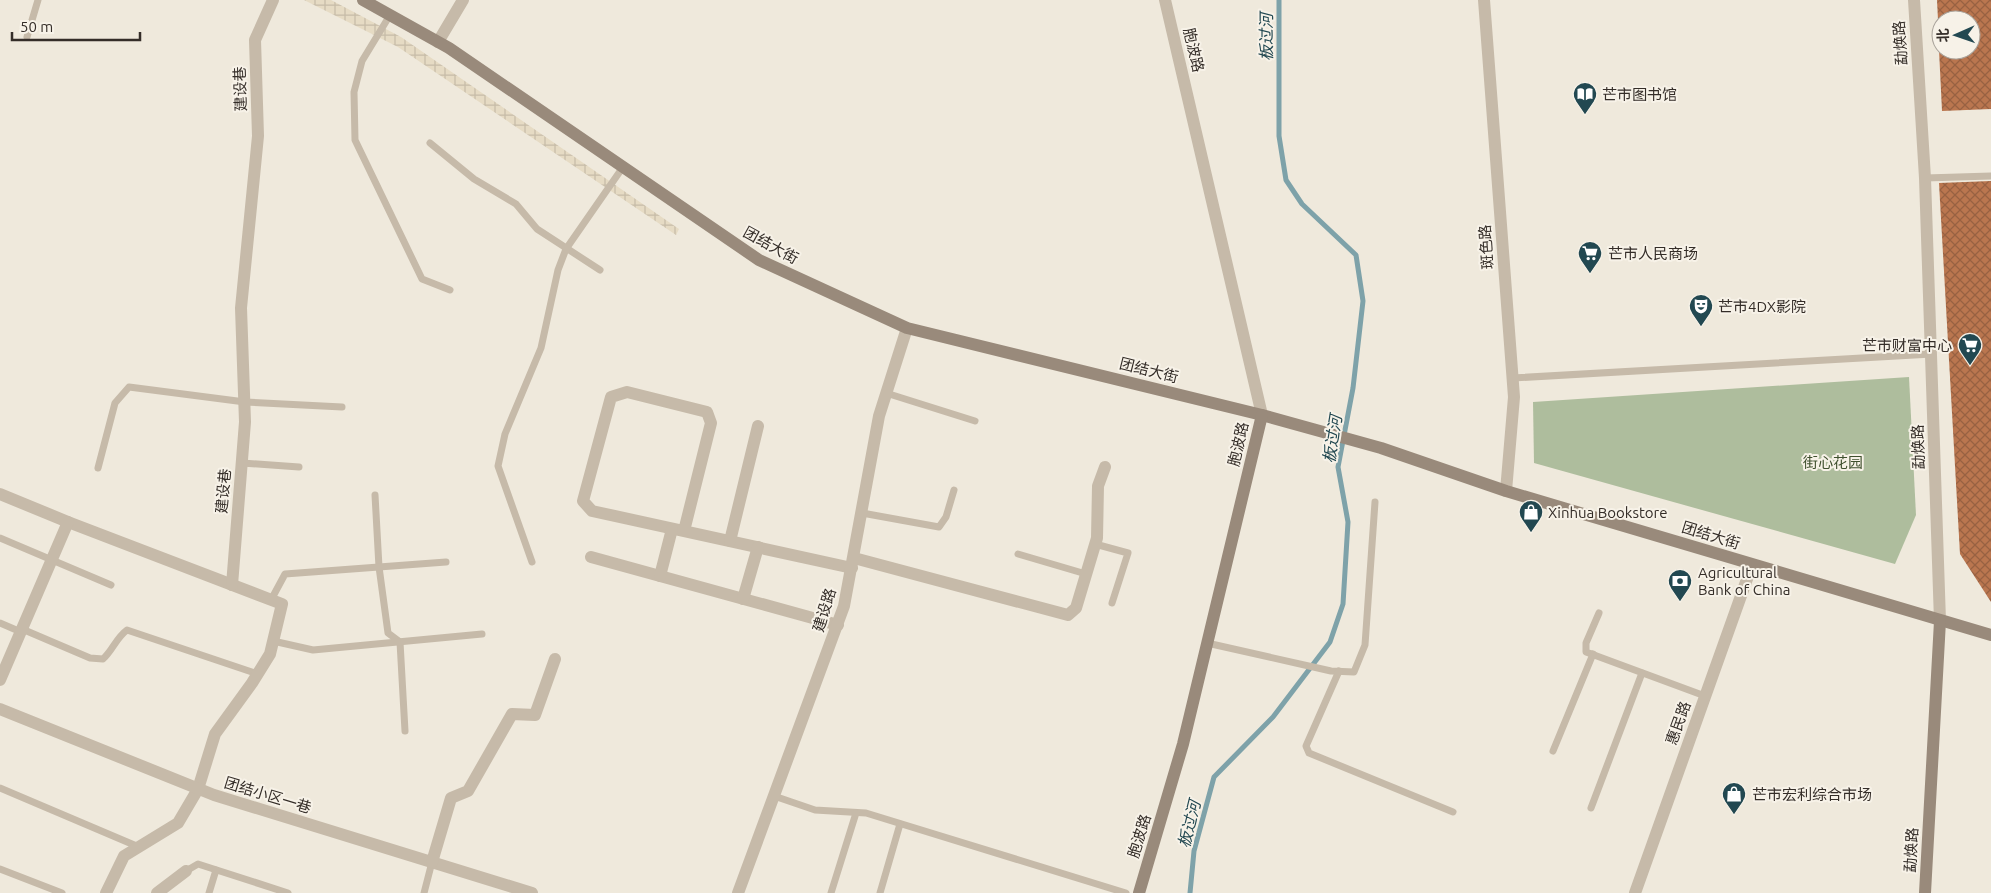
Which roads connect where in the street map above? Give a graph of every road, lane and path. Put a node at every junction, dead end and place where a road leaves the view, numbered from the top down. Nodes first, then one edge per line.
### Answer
1 (38, 0) edge
2 (272, 0) edge
3 (363, 0) edge
4 (463, 0) edge
5 (1165, 0) edge
6 (1484, 0) edge
7 (1914, 0) edge
8 (390, 15) junction
9 (27, 37) dead end
10 (438, 42) junction
11 (430, 143) dead end
12 (623, 168) junction
13 (1991, 176) edge
14 (1925, 178) junction
15 (566, 249) junction
16 (600, 270) dead end
17 (450, 290) dead end
18 (907, 328) junction
19 (1932, 354) junction
20 (1513, 378) junction
21 (886, 393) junction
22 (245, 402) junction
23 (342, 407) dead end
24 (1262, 415) junction
25 (975, 421) dead end
26 (758, 426) dead end
27 (242, 463) junction
28 (298, 467) dead end
29 (1106, 467) dead end
30 (98, 468) dead end
31 (954, 490) dead end
32 (1506, 492) junction
33 (0, 494) edge
34 (375, 495) dead end
35 (1375, 502) dead end
36 (862, 513) junction
37 (68, 522) junction
38 (678, 530) junction
39 (0, 538) edge
40 (730, 541) junction
41 (1095, 544) junction
42 (758, 548) junction
43 (1018, 554) dead end
44 (591, 557) dead end
45 (52, 560) junction
46 (446, 562) dead end
47 (532, 562) dead end
48 (853, 563) junction
49 (1752, 565) junction
50 (379, 567) junction
51 (1086, 574) junction
52 (660, 576) junction
53 (111, 585) dead end
54 (232, 585) junction
55 (743, 599) junction
56 (271, 600) junction
57 (1112, 603) dead end
58 (1599, 613) dead end
59 (1940, 621) junction
60 (0, 623) edge
61 (838, 625) junction
62 (22, 630) junction
63 (482, 634) dead end
64 (1991, 635) edge
65 (274, 642) junction
66 (400, 642) junction
67 (1207, 643) junction
68 (1592, 654) junction
69 (555, 659) dead end
70 (1339, 671) junction
71 (1642, 673) junction
72 (258, 674) junction
73 (0, 680) edge
74 (1705, 696) junction
75 (0, 709) edge
76 (405, 730) dead end
77 (1553, 752) dead end
78 (0, 788) edge
79 (198, 789) junction
80 (774, 796) junction
81 (1591, 808) dead end
82 (1453, 812) dead end
83 (856, 813) junction
84 (900, 824) junction
85 (140, 847) junction
86 (432, 862) junction
87 (0, 869) edge
88 (216, 870) junction
89 (186, 871) joint
90 (508, 889) edge
91 (62, 893) edge
92 (106, 893) edge
93 (158, 893) edge
94 (209, 893) edge
95 (286, 893) edge
96 (424, 893) edge
97 (532, 893) edge
98 (738, 893) edge
99 (831, 893) edge
100 (880, 893) edge
101 (1126, 893) edge
102 (1138, 893) edge
103 (1635, 893) edge
104 (1925, 893) edge

1 - 9 lane
2 - 22 street, 建设巷
3 - 8 main road, 团结大街
4 - 10 street
5 - 24 street, 胞波路
6 - 20 street, 斑色路
7 - 14 street, 勐焕路
8 - 10 main road, 团结大街
8 - 17 lane
10 - 12 main road, 团结大街
11 - 15 lane
12 - 15 lane
12 - 18 main road, 团结大街
13 - 14 lane
14 - 19 street, 勐焕路
15 - 16 lane
15 - 47 lane
18 - 21 street, 建设路
18 - 24 main road, 团结大街
19 - 20 lane
19 - 59 street, 勐焕路
20 - 32 street, 斑色路
21 - 25 lane
21 - 36 street, 建设路
22 - 23 lane
22 - 27 street, 建设巷
22 - 30 lane
24 - 32 main road, 团结大街
24 - 67 main road, 胞波路
26 - 40 street
27 - 28 lane
27 - 54 street, 建设巷
29 - 41 street
31 - 36 lane
32 - 49 main road, 团结大街
33 - 37 street
34 - 50 lane
35 - 70 lane
36 - 48 street, 建设路
37 - 45 street
37 - 54 street
38 - 38 street
38 - 40 street
38 - 52 street
39 - 45 lane
40 - 42 street
41 - 51 street
41 - 57 lane
42 - 48 street
42 - 55 street
43 - 51 lane
44 - 52 street
45 - 53 lane
45 - 62 street
46 - 50 lane
48 - 51 street
48 - 61 street, 建设路
49 - 59 main road, 团结大街
49 - 74 street, 惠民路
50 - 56 lane
50 - 66 lane
52 - 55 street
54 - 56 street
55 - 61 street
56 - 65 street
58 - 68 lane
59 - 64 main road, 团结大街
59 - 104 main road, 勐焕路
60 - 62 lane
61 - 80 street, 建设路
62 - 72 lane
62 - 73 street
63 - 66 lane
65 - 66 lane
65 - 72 street
66 - 76 lane
67 - 70 lane
67 - 102 main road, 胞波路
68 - 71 lane
68 - 77 lane
69 - 86 street
70 - 82 lane
71 - 74 lane
71 - 81 lane
72 - 79 street
74 - 103 street, 惠民路
75 - 79 street, 团结小区一巷
78 - 85 lane
79 - 85 street
79 - 86 street, 团结小区一巷
80 - 83 lane
80 - 98 street, 建设路
83 - 84 lane
83 - 99 lane
84 - 100 lane
84 - 101 lane
85 - 92 street
86 - 90 street, 团结小区一巷
86 - 96 lane
87 - 91 lane
88 - 89 lane
88 - 94 lane
88 - 95 lane
89 - 93 street
90 - 97 street, 团结小区一巷

